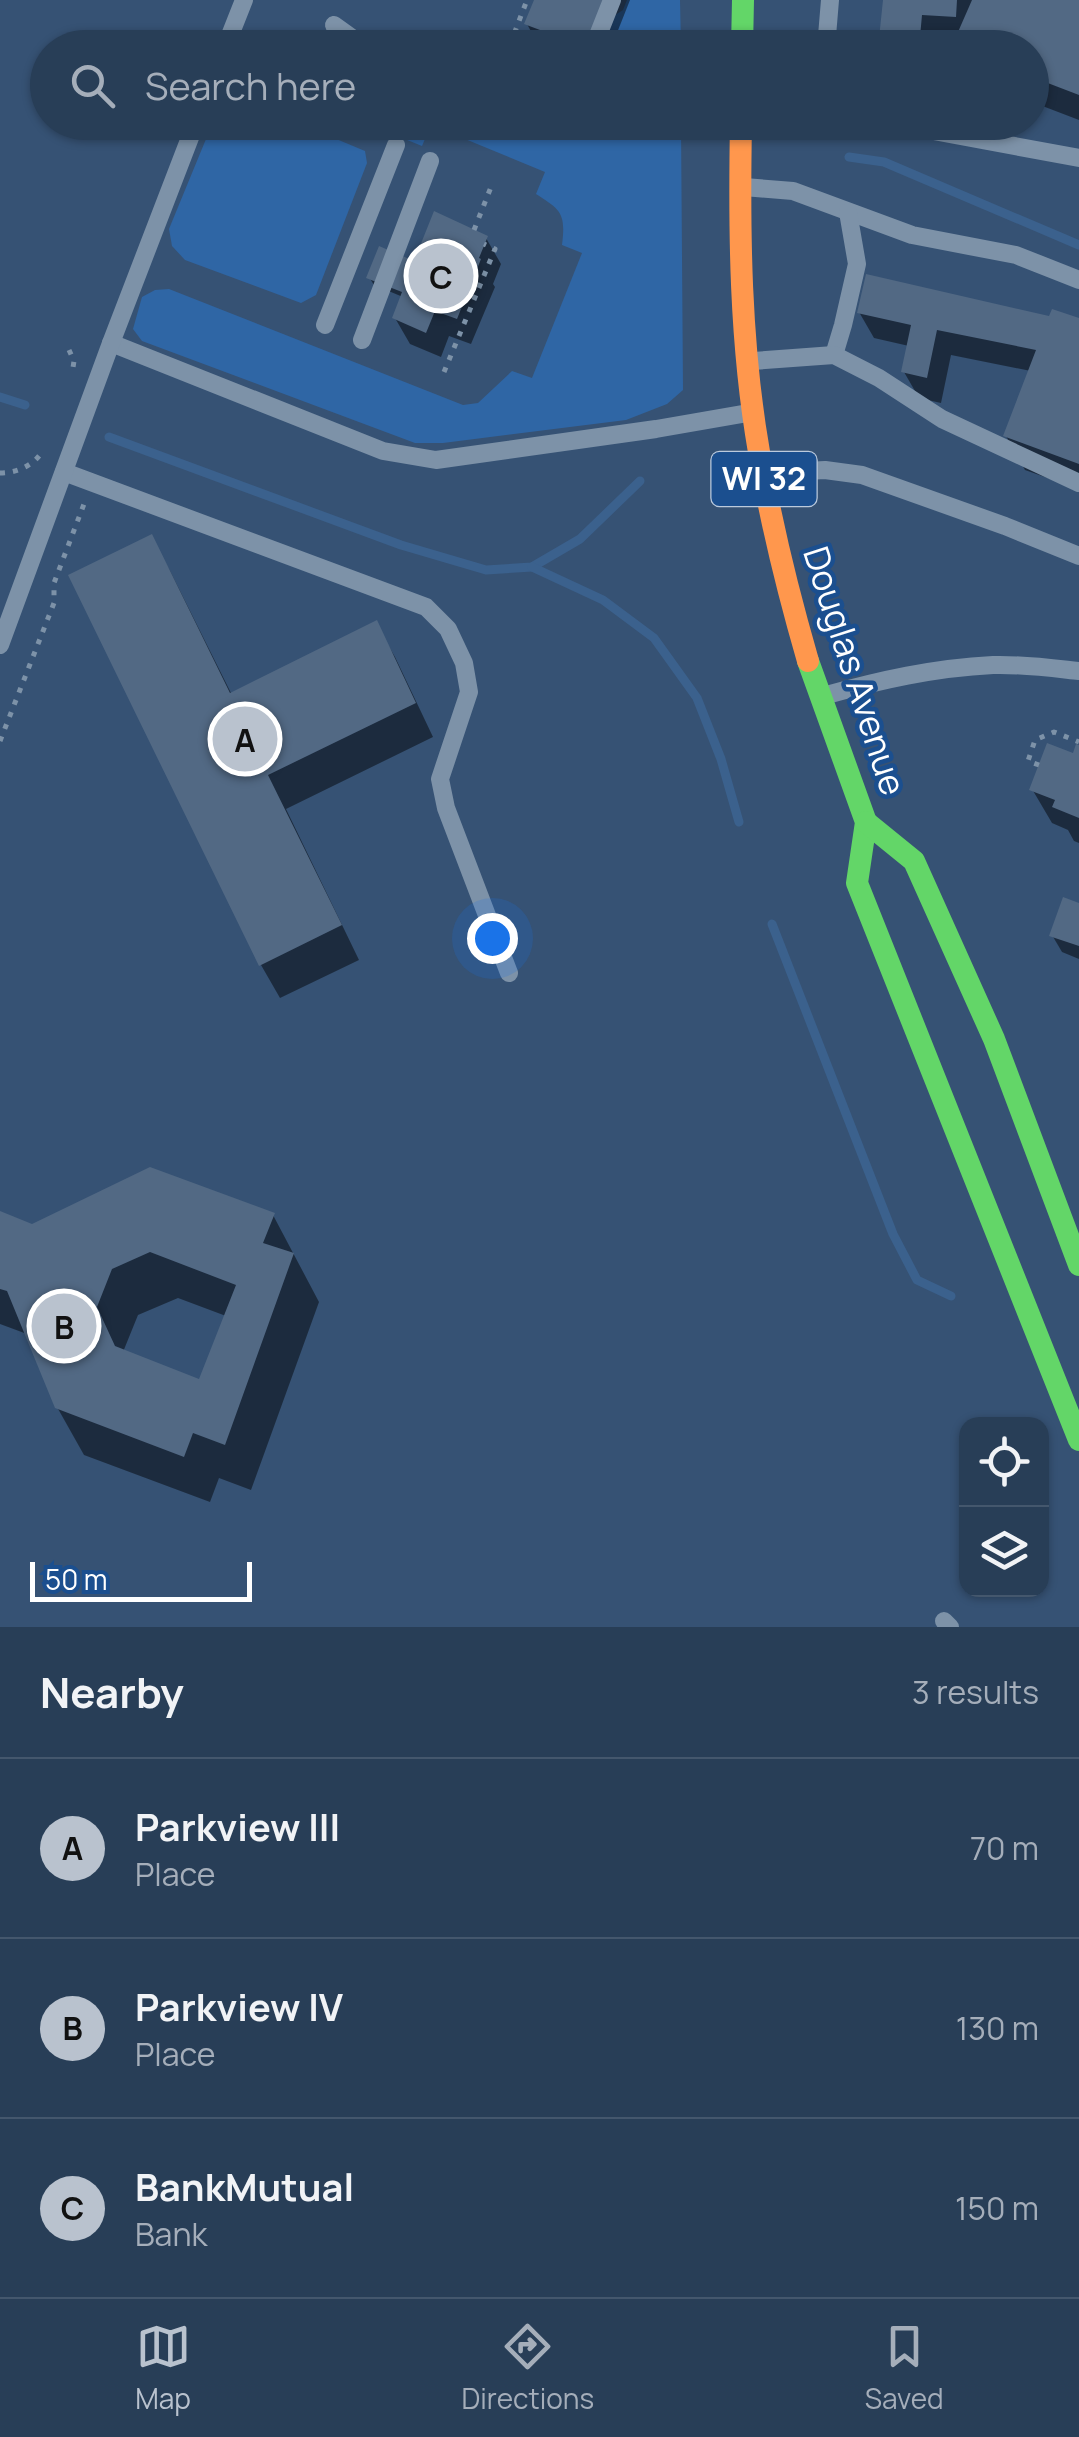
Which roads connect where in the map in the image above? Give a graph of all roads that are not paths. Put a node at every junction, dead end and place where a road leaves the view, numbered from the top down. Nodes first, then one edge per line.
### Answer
1 (244, 0) edge
2 (612, 0) edge
3 (743, 0) edge
4 (830, 0) edge
5 (334, 25) dead end
6 (233, 30) edge
7 (341, 30) edge
8 (600, 30) edge
9 (742, 30) edge
10 (828, 30) edge
11 (189, 140) edge
12 (741, 140) edge
13 (982, 140) edge
14 (396, 145) dead end
15 (1079, 158) edge
16 (430, 161) dead end
17 (740, 187) junction
18 (848, 212) junction
19 (1079, 280) edge
20 (325, 325) dead end
21 (362, 340) dead end
22 (111, 343) junction
23 (834, 355) junction
24 (748, 362) junction
25 (754, 412) junction
26 (64, 472) junction
27 (763, 474) junction
28 (1079, 483) edge
29 (1079, 556) edge
30 (0, 645) edge
31 (1079, 670) edge
32 (820, 697) junction
33 (866, 822) junction
34 (509, 974) dead end
35 (1079, 1264) edge
36 (1079, 1440) edge

1 - 6 lane
2 - 8 lane
3 - 9 main road
4 - 10 lane
5 - 7 lane
11 - 22 lane
12 - 17 main road, Douglas Avenue / WI 32
13 - 15 lane
14 - 20 lane
16 - 21 lane
17 - 18 lane
17 - 24 main road, Douglas Avenue / WI 32
18 - 19 lane
18 - 23 lane
22 - 25 lane
22 - 26 lane
23 - 24 lane
23 - 28 lane
24 - 25 main road, Douglas Avenue / WI 32
25 - 27 main road, Douglas Avenue / WI 32
26 - 30 lane
26 - 34 lane
27 - 29 lane
27 - 32 main road, Douglas Avenue / WI 32
31 - 32 lane
32 - 33 main road, Douglas Avenue / WI 32
33 - 35 main road, Douglas Avenue
33 - 36 main road, Douglas Avenue / WI 32

